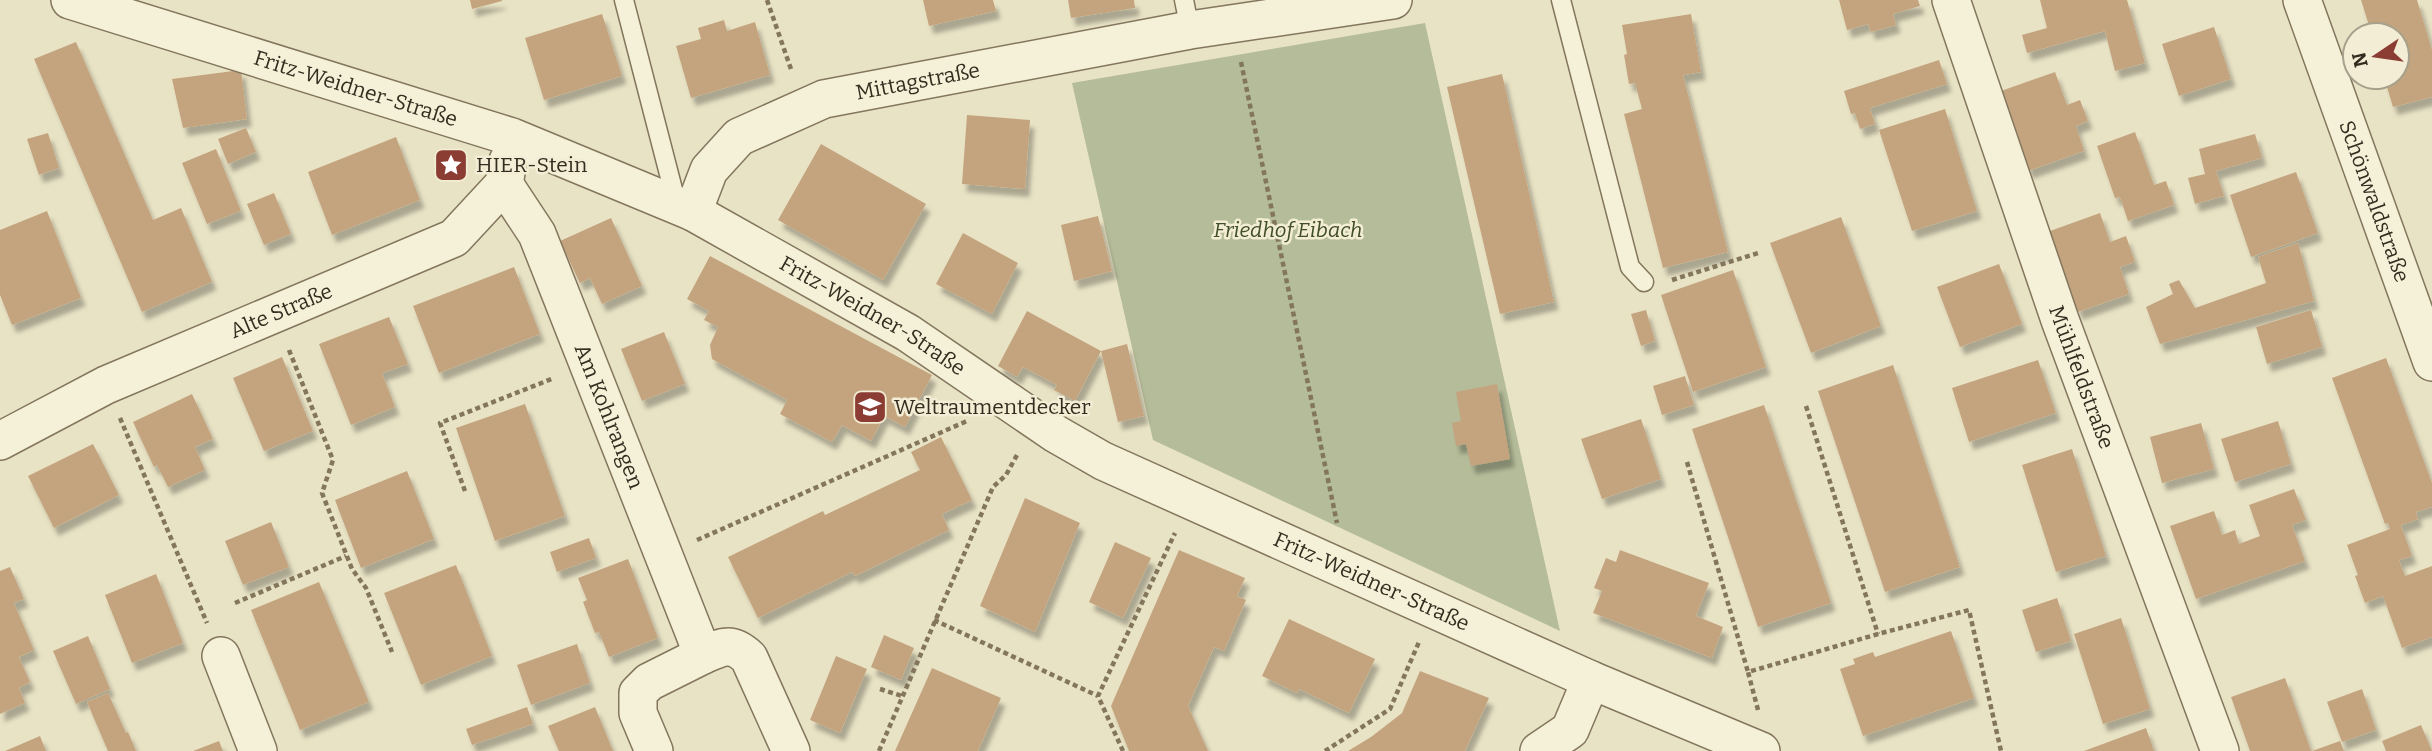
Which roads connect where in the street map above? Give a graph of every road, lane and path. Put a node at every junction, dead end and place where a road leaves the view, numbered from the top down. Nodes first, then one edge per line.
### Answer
1 (70, 0) edge
2 (624, 0) edge
3 (767, 0) edge
4 (1392, 0) edge
5 (1561, 0) edge
6 (1951, 0) edge
7 (2302, 0) edge
8 (1187, 15) edge
9 (1233, 23) junction
10 (804, 107) junction
11 (512, 137) junction
12 (505, 184) junction
13 (685, 208) junction
14 (1758, 253) dead end
15 (1644, 282) joint
16 (275, 313) junction
17 (2432, 362) edge
18 (590, 365) junction
19 (106, 385) junction
20 (994, 392) junction
21 (1806, 406) dead end
22 (1036, 420) junction
23 (0, 441) edge
24 (1687, 462) dead end
25 (465, 491) dead end
26 (1190, 501) junction
27 (665, 554) junction
28 (346, 556) junction
29 (1325, 561) junction
30 (235, 603) dead end
31 (1433, 609) junction
32 (934, 620) junction
33 (1878, 634) junction
34 (393, 652) dead end
35 (703, 655) junction
36 (221, 656) joint
37 (1748, 671) junction
38 (1591, 680) junction
39 (880, 689) dead end
40 (902, 696) junction
41 (1098, 696) junction
42 (1758, 711) dead end
43 (258, 751) edge
44 (654, 751) edge
45 (791, 751) edge
46 (879, 751) edge
47 (1123, 751) edge
48 (1325, 751) edge
49 (1539, 751) edge
50 (1761, 751) edge
51 (2001, 751) edge
52 (2220, 751) edge

1 - 11 street, Fritz-Weidner-Straße
2 - 13 lane
3 - 10 path
4 - 9 street, Mittagstraße
5 - 15 lane
6 - 52 street, Mühlfeldstraße
7 - 17 street, Schönwaldstraße
8 - 9 street, Mittagstraße
8 - 10 street, Mittagstraße
9 - 29 path
10 - 13 street, Mittagstraße
11 - 12 street
11 - 13 street, Fritz-Weidner-Straße
12 - 16 street, Alte Straße
12 - 18 street, Am Kohlrangen
13 - 20 street, Fritz-Weidner-Straße
14 - 15 path
16 - 19 street, Alte Straße
16 - 28 path
18 - 25 path
18 - 27 street, Am Kohlrangen
19 - 23 street, Alte Straße
19 - 36 path
20 - 22 street, Fritz-Weidner-Straße
20 - 27 path
21 - 33 path
22 - 26 street, Fritz-Weidner-Straße
22 - 32 path
24 - 37 path
26 - 29 street, Fritz-Weidner-Straße
26 - 41 path
27 - 35 street, Am Kohlrangen
28 - 30 path
28 - 34 path
29 - 31 street, Fritz-Weidner-Straße
31 - 38 street, Fritz-Weidner-Straße
31 - 48 path
32 - 40 path
32 - 41 path
33 - 37 path
33 - 51 path
35 - 44 street
35 - 45 street
36 - 43 street
37 - 42 path
38 - 49 street
38 - 50 street, Fritz-Weidner-Straße
39 - 40 path
40 - 46 path
41 - 47 path

